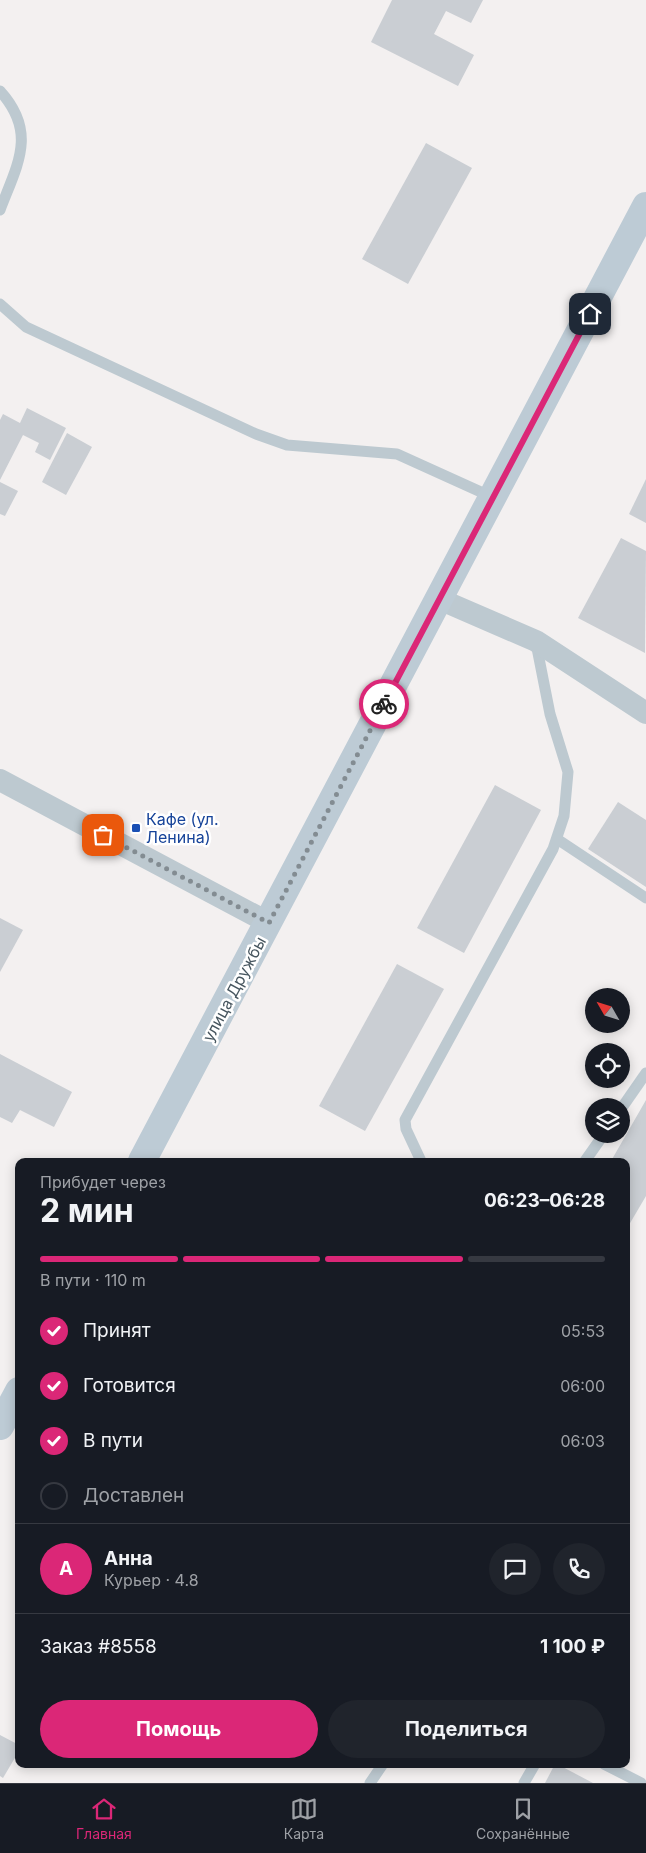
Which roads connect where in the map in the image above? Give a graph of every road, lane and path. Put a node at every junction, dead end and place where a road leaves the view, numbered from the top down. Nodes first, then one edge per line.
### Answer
1 (0, 91) edge
2 (646, 206) edge
3 (0, 210) edge
4 (0, 304) edge
5 (492, 497) junction
6 (439, 599) junction
7 (536, 641) junction
8 (646, 713) edge
9 (0, 780) edge
10 (557, 839) junction
11 (646, 898) edge
12 (269, 923) junction
13 (646, 1073) edge
14 (629, 1098) edge
15 (598, 1143) edge
16 (144, 1158) edge
17 (420, 1158) edge
18 (587, 1158) edge
19 (15, 1398) edge
20 (0, 1424) edge
21 (380, 1768) edge
22 (533, 1768) edge
23 (612, 1768) edge
24 (370, 1783) edge
25 (524, 1783) edge
26 (641, 1783) edge

1 - 3 lane
2 - 5 main road, улица Дружбы
4 - 5 lane
5 - 6 main road, улица Дружбы
6 - 7 street
6 - 12 main road, улица Дружбы
7 - 8 street
7 - 10 lane
9 - 12 street
10 - 11 lane
10 - 17 lane
12 - 16 main road, улица Дружбы
13 - 14 lane
15 - 18 lane
19 - 20 main road
21 - 24 lane
22 - 25 lane
23 - 26 lane

